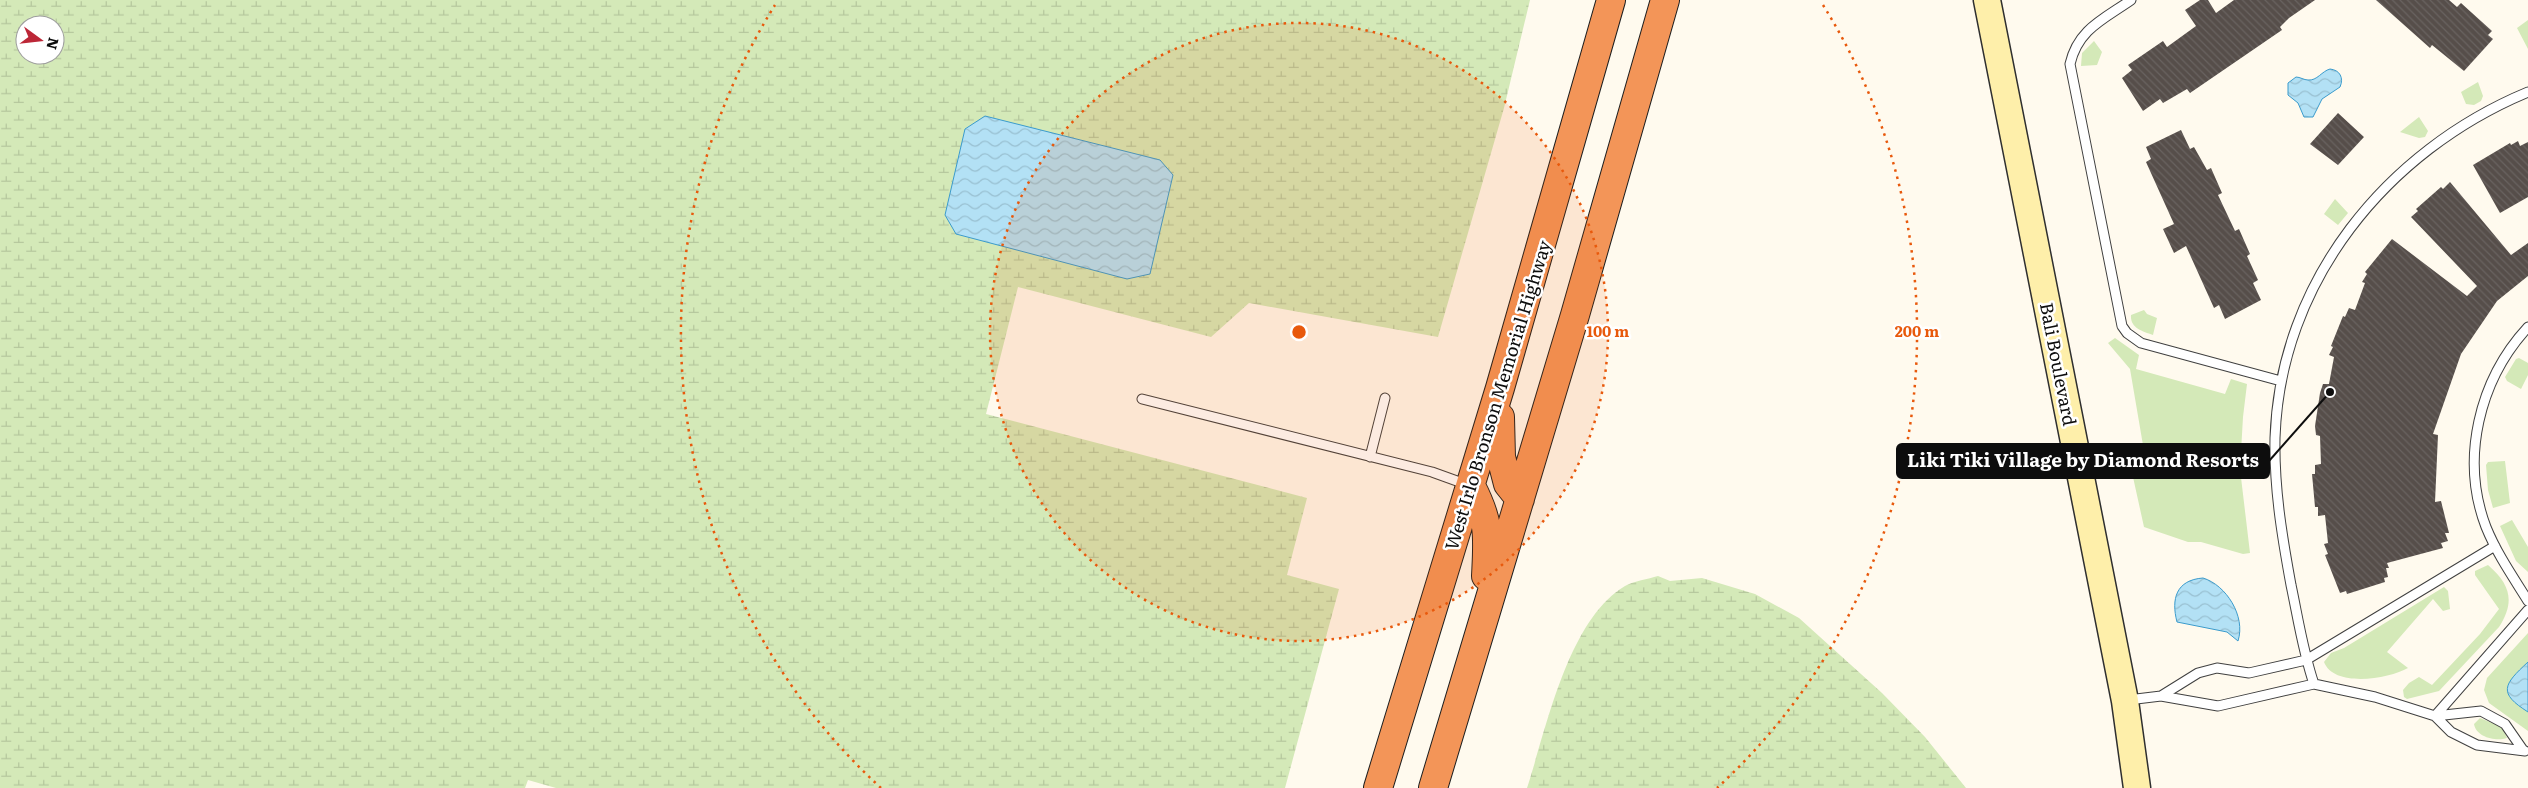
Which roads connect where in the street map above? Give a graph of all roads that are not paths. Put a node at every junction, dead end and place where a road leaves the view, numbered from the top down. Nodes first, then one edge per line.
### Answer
1 (1611, 0) edge
2 (1665, 0) edge
3 (1987, 0) edge
4 (2131, 0) edge
5 (2528, 92) edge
6 (2528, 327) edge
7 (2281, 381) junction
8 (1500, 388) junction
9 (1385, 398) dead end
10 (1142, 399) dead end
11 (1370, 456) junction
12 (1471, 486) junction
13 (1520, 499) junction
14 (2494, 546) junction
15 (2528, 601) edge
16 (2528, 610) edge
17 (1485, 615) junction
18 (2306, 660) junction
19 (2314, 684) junction
20 (2161, 696) junction
21 (2125, 701) junction
22 (2435, 716) junction
23 (2526, 751) edge
24 (1378, 788) edge
25 (1432, 788) edge
26 (2137, 788) edge

1 - 8 highway, West Irlo Bronson Memorial Highway
2 - 13 highway
3 - 21 street, Bali Boulevard
4 - 7 lane
5 - 7 lane
6 - 14 lane
7 - 18 lane
8 - 12 highway, West Irlo Bronson Memorial Highway
8 - 13 highway
9 - 11 lane
10 - 11 lane
11 - 12 lane
12 - 17 highway
12 - 24 highway, West Irlo Bronson Memorial Highway
13 - 17 highway
14 - 15 lane
14 - 18 lane
16 - 22 lane
17 - 25 highway
18 - 19 lane
18 - 20 lane
19 - 20 lane
19 - 22 lane
20 - 21 lane
21 - 26 street, Bali Boulevard
22 - 23 lane
22 - 23 lane

